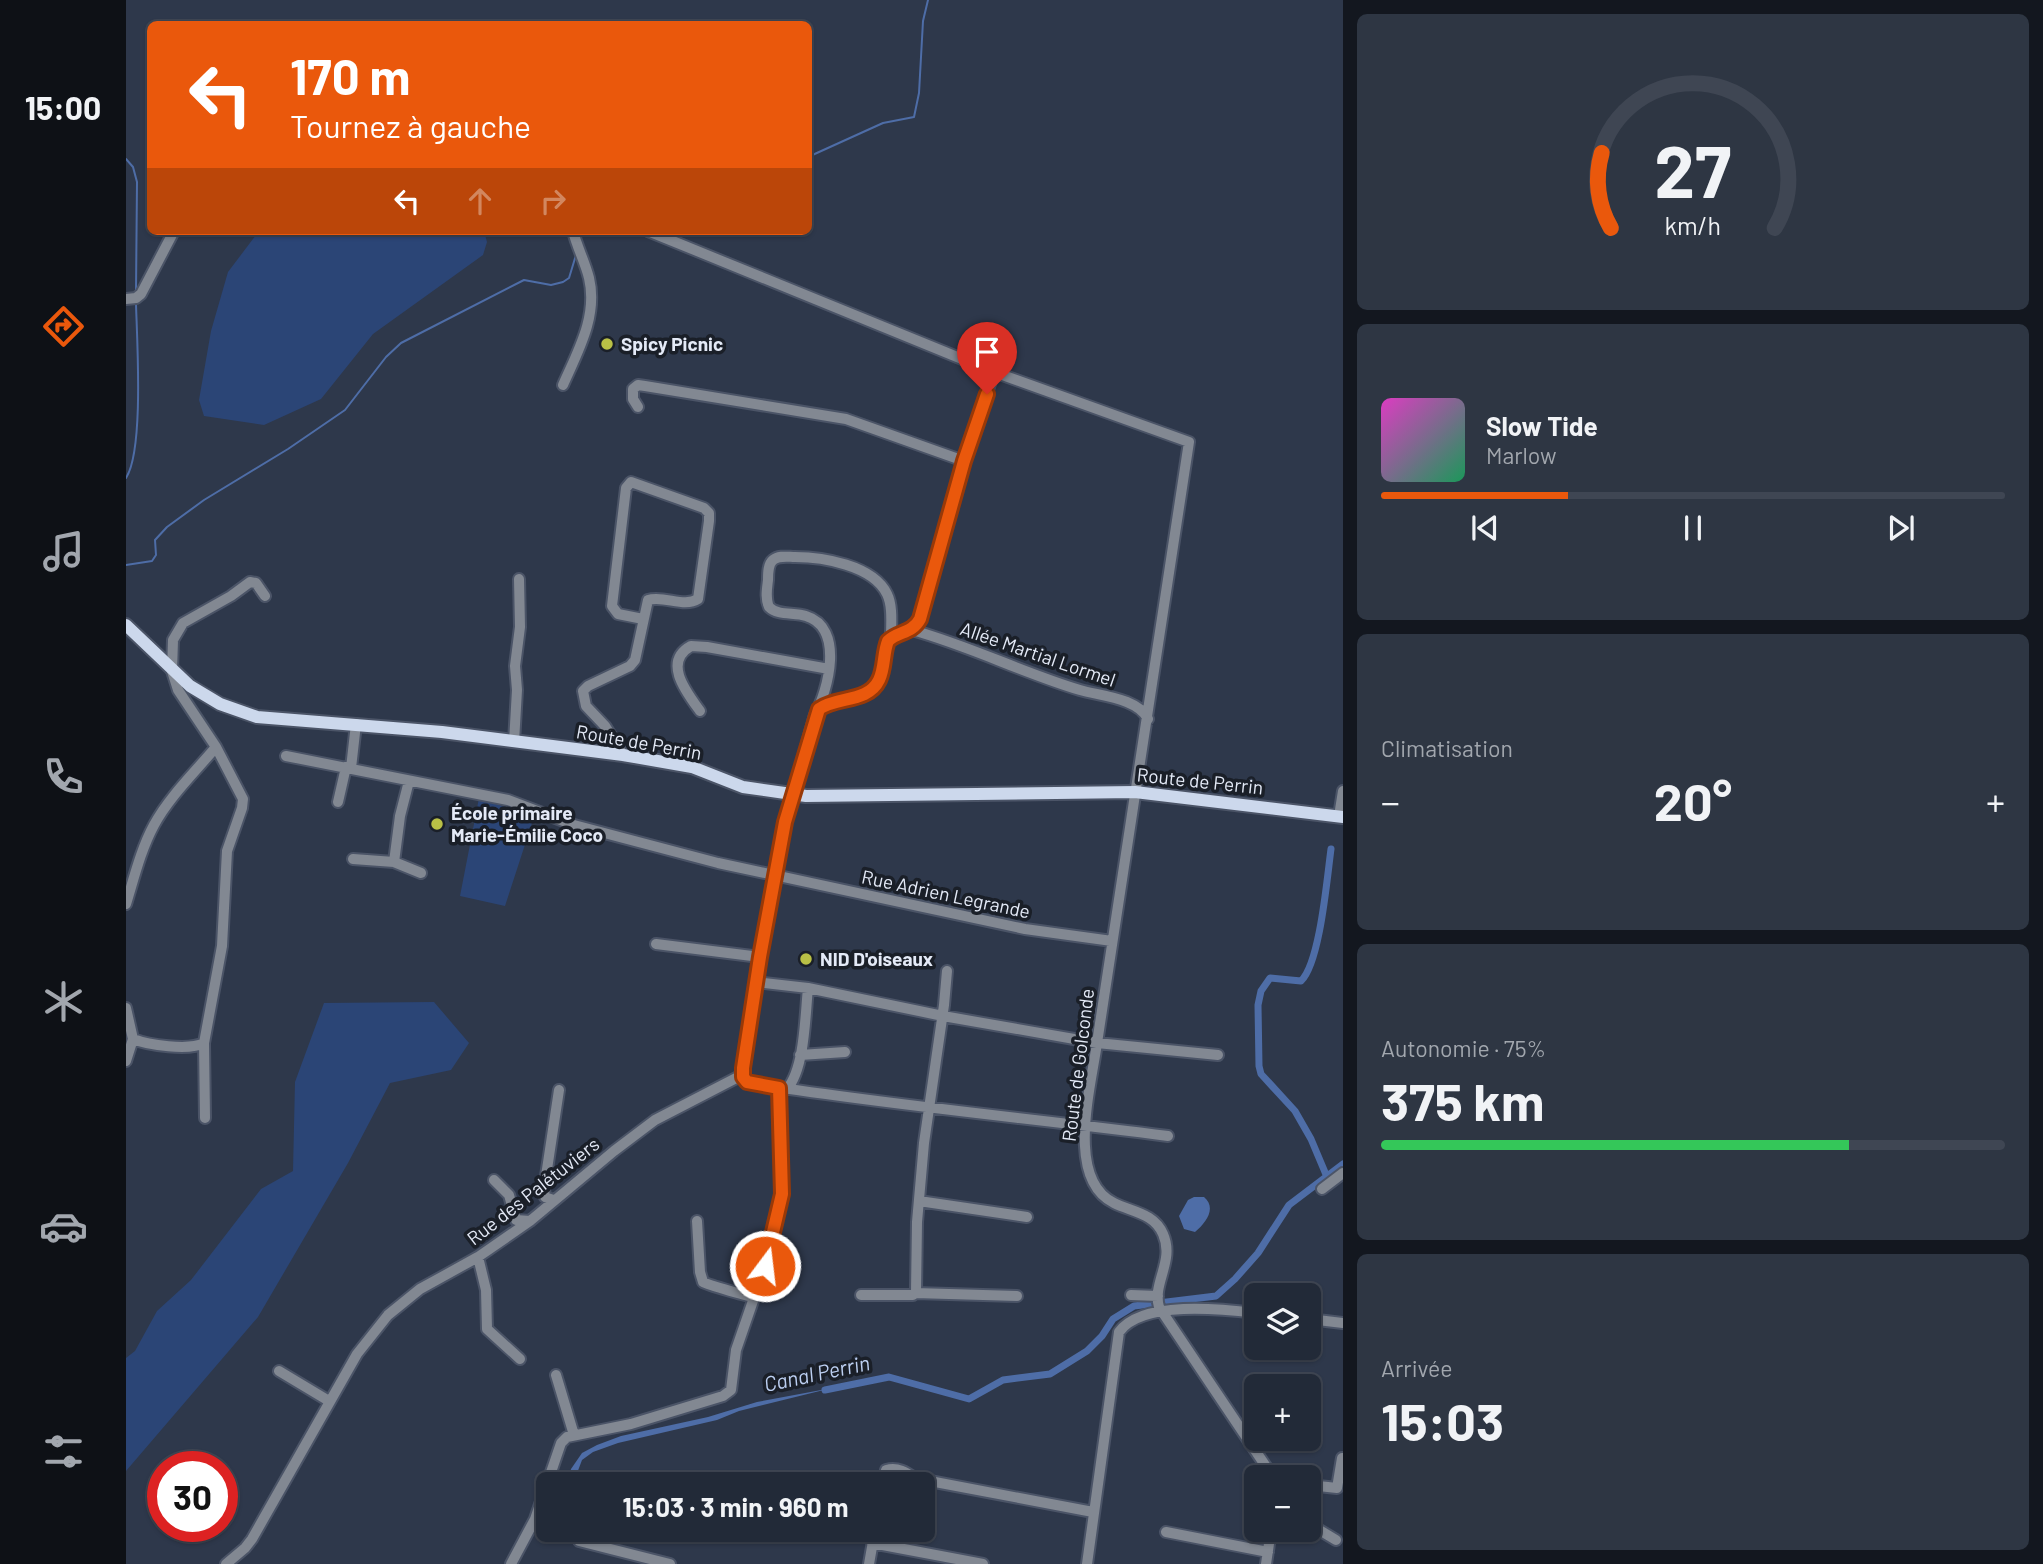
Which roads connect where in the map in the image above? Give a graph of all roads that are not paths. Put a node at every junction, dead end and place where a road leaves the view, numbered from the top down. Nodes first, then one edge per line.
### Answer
1 (172, 235) edge
2 (574, 235) edge
3 (658, 235) edge
4 (133, 298) edge
5 (994, 372) junction
6 (563, 384) dead end
7 (638, 407) dead end
8 (964, 461) junction
9 (519, 579) dead end
10 (265, 596) dead end
11 (643, 619) junction
12 (126, 625) edge
13 (912, 630) junction
14 (891, 637) junction
15 (829, 670) junction
16 (172, 671) junction
17 (820, 708) junction
18 (700, 711) dead end
19 (1147, 719) junction
20 (356, 724) junction
21 (514, 741) junction
22 (216, 747) junction
23 (623, 755) junction
24 (286, 756) dead end
25 (348, 768) junction
26 (409, 781) junction
27 (1343, 791) edge
28 (1135, 792) junction
29 (793, 795) junction
30 (338, 802) dead end
31 (1341, 816) edge
32 (353, 859) dead end
33 (394, 862) junction
34 (421, 873) dead end
35 (775, 875) junction
36 (126, 904) edge
37 (1112, 940) junction
38 (656, 944) dead end
39 (760, 957) junction
40 (947, 971) dead end
41 (756, 982) junction
42 (808, 988) junction
43 (126, 1008) edge
44 (943, 1016) junction
45 (133, 1039) junction
46 (204, 1043) junction
47 (1097, 1043) junction
48 (845, 1052) dead end
49 (800, 1055) junction
50 (1218, 1055) dead end
51 (126, 1061) edge
52 (742, 1075) junction
53 (783, 1088) junction
54 (559, 1090) dead end
55 (928, 1108) junction
56 (205, 1118) dead end
57 (1086, 1125) junction
58 (1168, 1136) dead end
59 (1343, 1173) edge
60 (494, 1180) dead end
61 (1322, 1189) dead end
62 (553, 1200) junction
63 (919, 1201) junction
64 (1027, 1217) dead end
65 (530, 1221) junction
66 (697, 1221) dead end
67 (478, 1257) junction
68 (915, 1293) junction
69 (861, 1295) dead end
70 (1131, 1295) dead end
71 (1017, 1296) dead end
72 (1158, 1296) junction
73 (755, 1297) junction
74 (1162, 1311) junction
75 (1244, 1312) edge
76 (1321, 1320) edge
77 (1343, 1323) edge
78 (520, 1359) dead end
79 (279, 1371) dead end
80 (556, 1375) dead end
81 (328, 1401) junction
82 (573, 1435) junction
83 (1342, 1458) edge
84 (1265, 1465) edge
85 (886, 1472) edge
86 (908, 1472) edge
87 (935, 1482) edge
88 (1321, 1486) edge
89 (1093, 1512) junction
90 (1321, 1531) edge
91 (1166, 1532) dead end
92 (1336, 1540) dead end
93 (583, 1542) edge
94 (1269, 1542) edge
95 (872, 1543) joint
96 (1268, 1552) junction
97 (226, 1564) edge
98 (511, 1564) edge
99 (670, 1564) edge
100 (869, 1564) edge
101 (983, 1564) edge
102 (1087, 1564) edge
103 (1266, 1564) edge

1 - 4 street
2 - 6 street
3 - 5 street
5 - 8 street
5 - 19 street, Route de Golconde
7 - 8 street
8 - 13 street
9 - 21 street
10 - 16 street
11 - 11 street
11 - 23 street
12 - 16 main road, Route de Perrin
13 - 14 street
13 - 19 street, Allée Martial Lormel
14 - 15 street
14 - 17 street
15 - 17 street
15 - 18 street
16 - 20 main road, Route de Perrin
16 - 22 street
17 - 29 street
19 - 28 street, Route de Golconde
20 - 21 main road, Route de Perrin
20 - 25 street
21 - 23 main road, Route de Perrin
22 - 36 street
22 - 46 street
23 - 29 main road, Route de Perrin
24 - 25 street, Rue Adrien Legrande
25 - 26 street, Rue Adrien Legrande
25 - 30 street
26 - 33 street
26 - 35 street, Rue Adrien Legrande
27 - 31 street
28 - 29 main road, Route de Perrin
28 - 31 main road, Route de Perrin
28 - 37 street, Route de Golconde
29 - 35 street
32 - 33 street
33 - 34 street
35 - 37 street, Rue Adrien Legrande
35 - 39 street
37 - 47 street, Route de Golconde
38 - 39 street
39 - 41 street
40 - 44 street
41 - 42 street
41 - 52 street
42 - 44 street
42 - 49 street
43 - 45 street
44 - 47 street
44 - 55 street
45 - 46 street
45 - 51 street
46 - 56 street
47 - 50 street
47 - 57 street, Route de Golconde
48 - 49 street
49 - 53 street
52 - 53 street
52 - 62 street, Rue des Palétuviers
53 - 55 street
53 - 73 street
54 - 62 street
55 - 57 street
55 - 63 street
57 - 58 street
57 - 72 street, Route de Golconde
59 - 61 street
60 - 65 street
62 - 65 street, Rue des Palétuviers
63 - 64 street
63 - 68 street
65 - 67 street, Rue des Palétuviers
66 - 73 street
67 - 78 street
67 - 81 street, Rue des Palétuviers
68 - 69 street
68 - 71 street
70 - 72 street
72 - 74 street, Route de Golconde
73 - 82 street
74 - 75 street
74 - 84 street, Route de Golconde
74 - 89 street
76 - 77 street
79 - 81 street
80 - 82 street
81 - 97 street, Rue des Palétuviers
82 - 98 street
83 - 88 street
85 - 86 street
87 - 89 street
89 - 102 street
90 - 92 street
91 - 96 street
93 - 99 street
94 - 96 street
95 - 100 street
95 - 101 street
96 - 103 street

